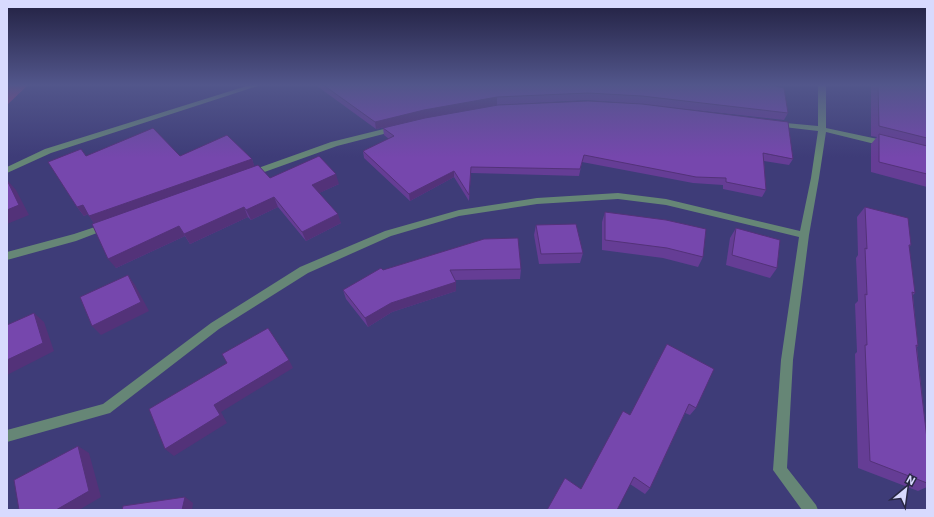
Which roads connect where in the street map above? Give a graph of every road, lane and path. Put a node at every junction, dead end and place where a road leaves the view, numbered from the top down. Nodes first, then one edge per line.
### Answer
1 (184, 108) edge
2 (822, 108) edge
3 (766, 122) edge
4 (402, 126) edge
5 (822, 129) junction
6 (897, 146) edge
7 (7, 170) edge
8 (238, 178) edge
9 (113, 224) edge
10 (804, 235) junction
11 (7, 256) edge
12 (7, 436) edge
13 (811, 510) edge

1 - 7 street
2 - 5 street
3 - 5 street
4 - 8 street
5 - 6 street
5 - 10 street
9 - 11 street
10 - 12 street
10 - 13 street

